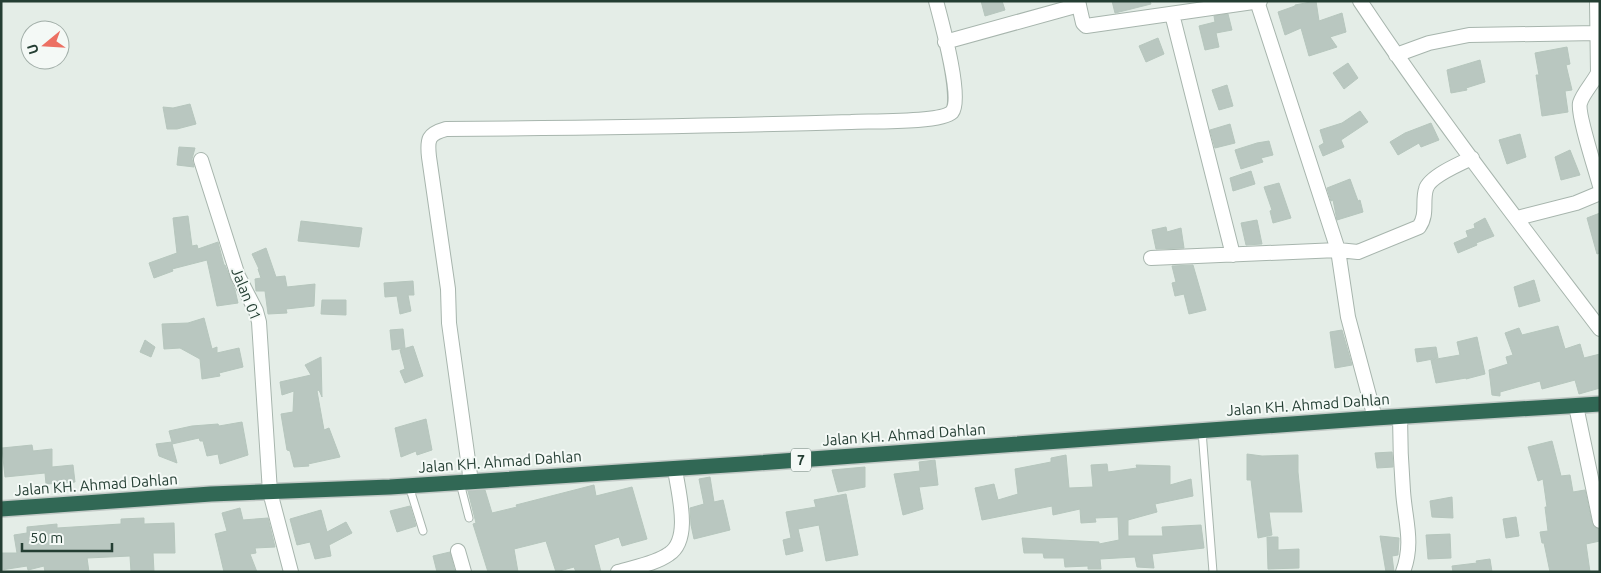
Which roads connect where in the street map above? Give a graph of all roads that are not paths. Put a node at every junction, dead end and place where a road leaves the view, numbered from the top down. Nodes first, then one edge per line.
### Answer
1 (936, 1) edge
2 (1360, 1) edge
3 (1597, 1) edge
4 (1258, 2) edge
5 (1078, 3) edge
6 (1172, 14) junction
7 (1598, 25) edge
8 (945, 42) junction
9 (1396, 55) junction
10 (1472, 158) junction
11 (201, 160) dead end
12 (1600, 186) edge
13 (1600, 193) edge
14 (1517, 218) junction
15 (1338, 250) junction
16 (1234, 255) junction
17 (1151, 258) dead end
18 (1600, 329) edge
19 (1600, 404) edge
20 (1576, 406) junction
21 (1400, 416) junction
22 (1375, 418) junction
23 (1202, 431) junction
24 (675, 469) junction
25 (465, 482) junction
26 (409, 486) junction
27 (270, 492) junction
28 (1, 509) edge
29 (469, 518) dead end
30 (1600, 521) edge
31 (423, 531) dead end
32 (458, 552) dead end
33 (291, 572) edge
34 (464, 572) edge
35 (618, 572) edge
36 (1213, 572) edge
37 (1404, 572) edge

1 - 8 street
2 - 9 street
3 - 7 street
4 - 6 street
4 - 15 street
5 - 6 street
5 - 8 street
6 - 16 street
7 - 9 street
7 - 12 street
8 - 25 street
9 - 10 street
10 - 14 street
10 - 15 street
11 - 27 street, Jalan 01
13 - 14 street
14 - 18 street
15 - 16 street
15 - 22 street
16 - 17 street
19 - 20 highway, Jalan KH. Ahmad Dahlan / 7
20 - 21 highway, Jalan KH. Ahmad Dahlan / 7
20 - 30 street
21 - 22 highway, Jalan KH. Ahmad Dahlan / 7
21 - 37 street
22 - 23 highway, Jalan KH. Ahmad Dahlan / 7
23 - 24 highway, Jalan KH. Ahmad Dahlan / 7
23 - 36 lane
24 - 25 highway, Jalan KH. Ahmad Dahlan / 7
24 - 35 street
25 - 26 highway, Jalan KH. Ahmad Dahlan / 7
25 - 29 lane
26 - 27 highway, Jalan KH. Ahmad Dahlan / 7
26 - 31 lane
27 - 28 highway, Jalan KH. Ahmad Dahlan / 7
27 - 33 street, Jalan 01
32 - 34 street

